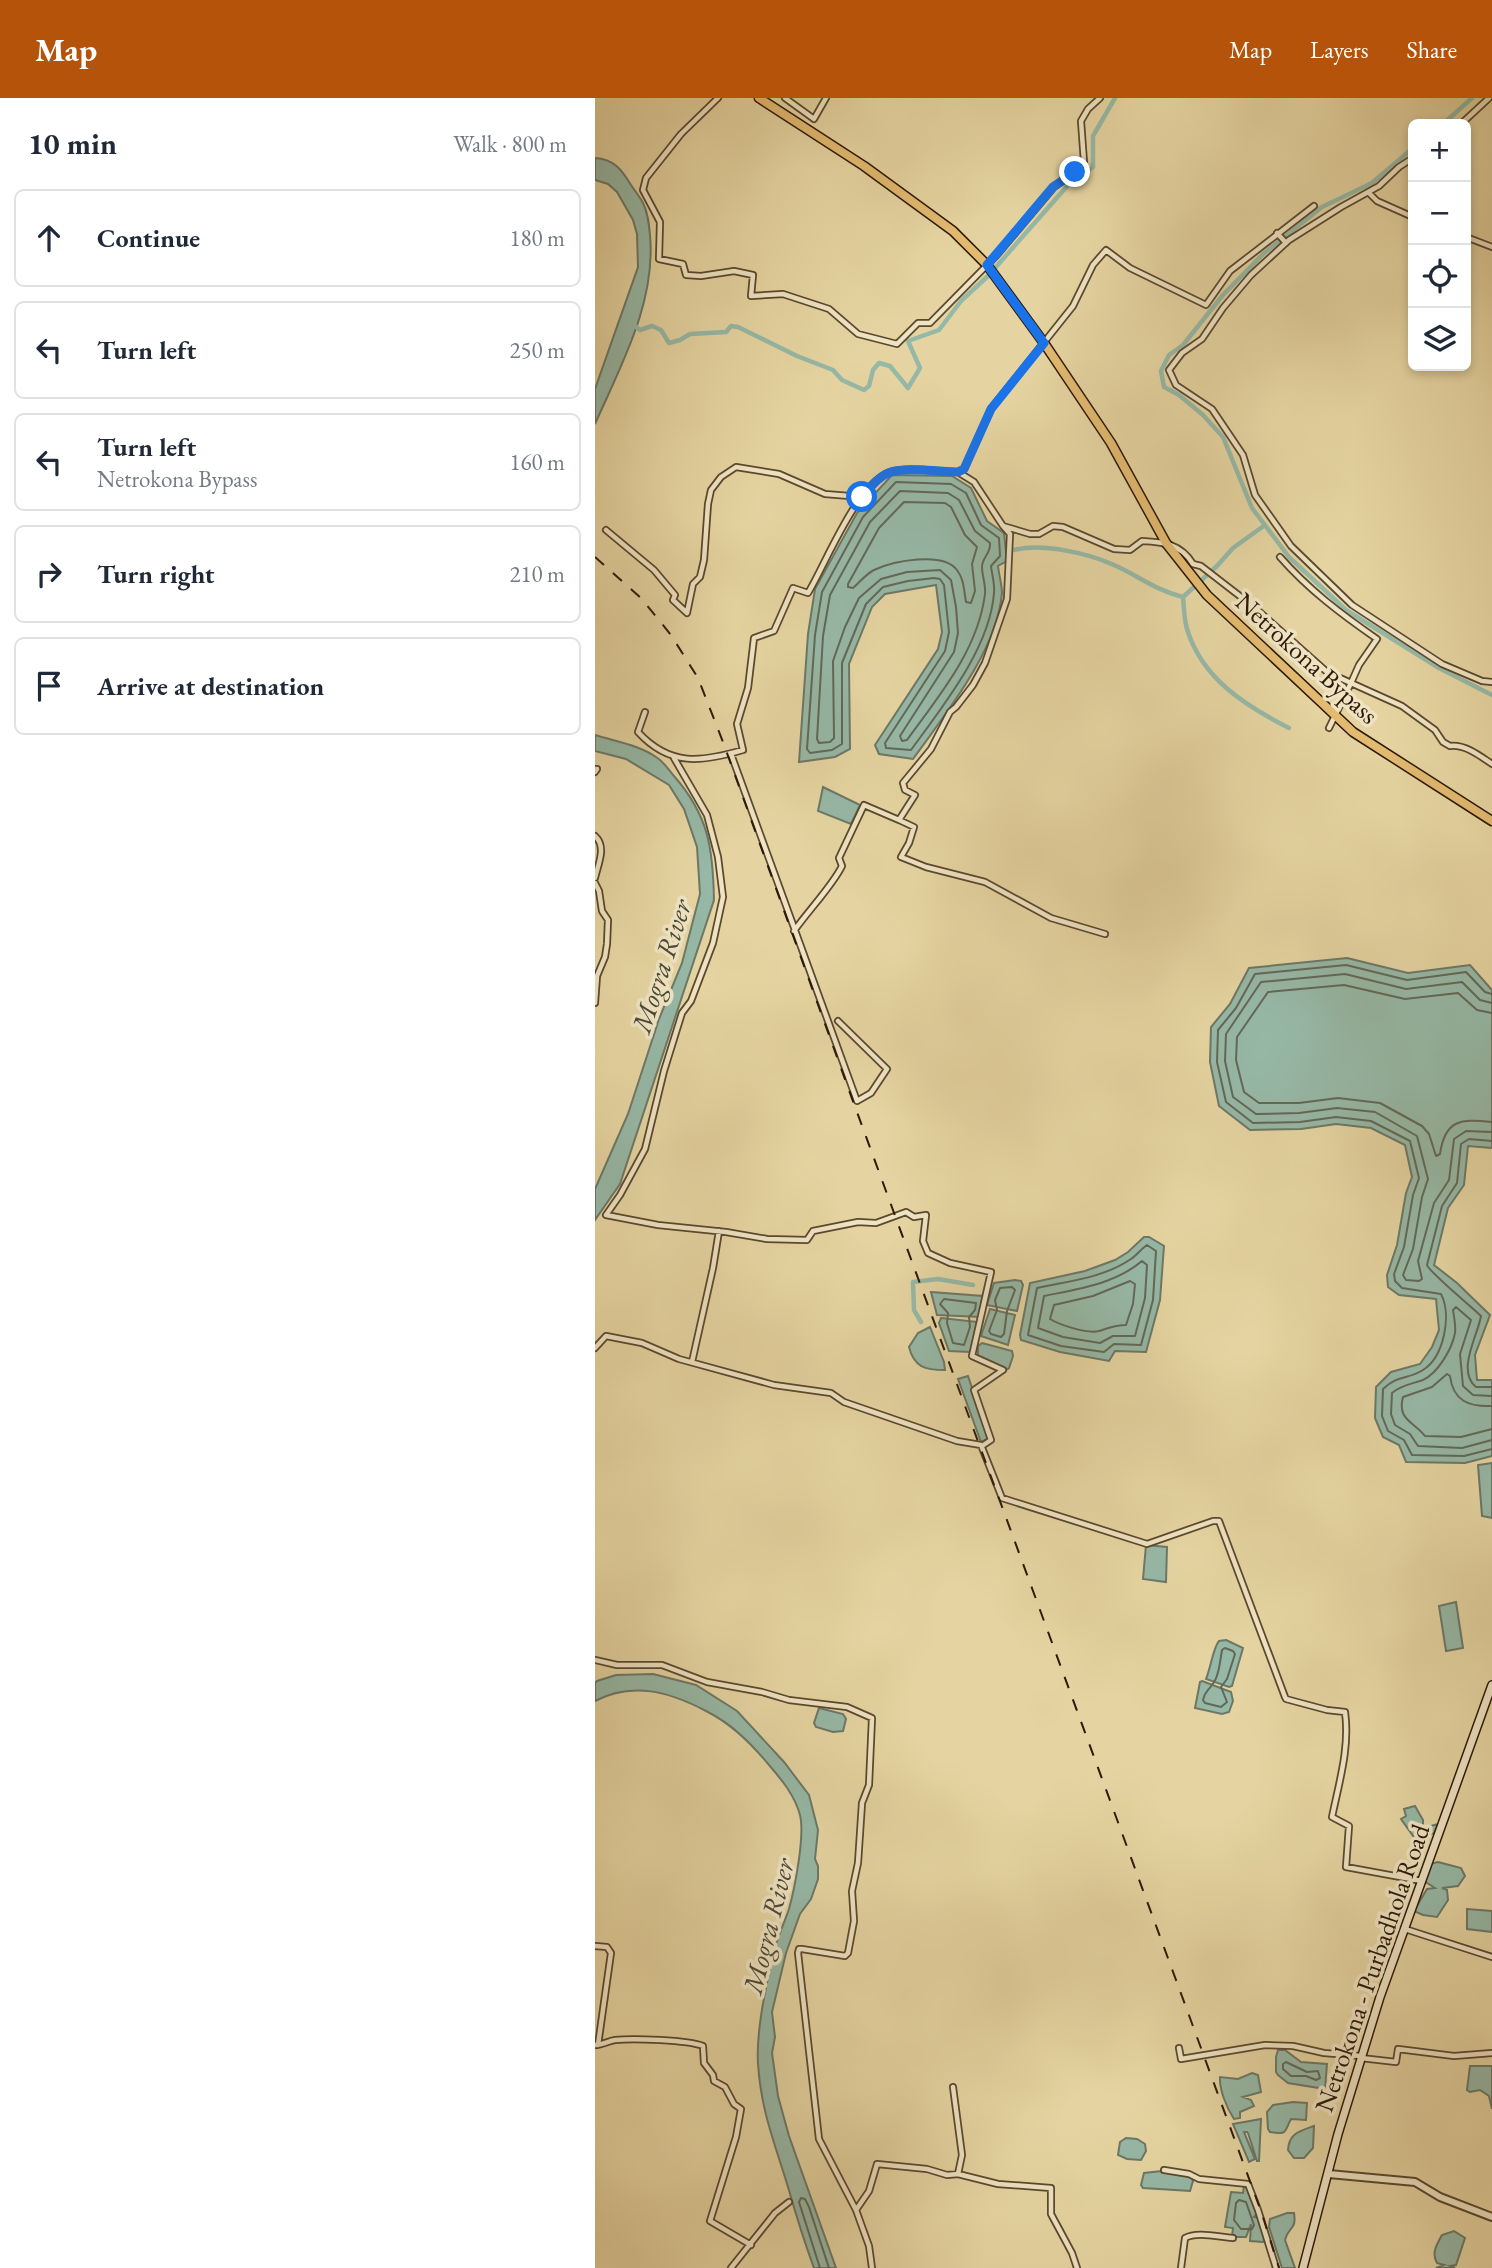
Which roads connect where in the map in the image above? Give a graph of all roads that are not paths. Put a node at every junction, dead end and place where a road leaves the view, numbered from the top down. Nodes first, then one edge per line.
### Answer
1 (718, 98) edge
2 (759, 98) edge
3 (785, 98) edge
4 (826, 98) edge
5 (1100, 98) edge
6 (1489, 98) edge
7 (1466, 119) edge
8 (1408, 162) edge
9 (1368, 192) junction
10 (1314, 206) dead end
11 (1408, 215) edge
12 (1277, 233) junction
13 (1471, 239) edge
14 (1286, 243) junction
15 (1492, 247) edge
16 (987, 265) junction
17 (1044, 343) junction
18 (958, 472) junction
19 (862, 497) junction
20 (1003, 526) junction
21 (606, 530) dead end
22 (1166, 543) junction
23 (1280, 557) dead end
24 (1492, 682) edge
25 (1351, 683) junction
26 (645, 712) dead end
27 (1329, 728) dead end
28 (731, 754) junction
29 (674, 758) junction
30 (1492, 764) edge
31 (899, 820) junction
32 (1492, 821) edge
33 (595, 836) edge
34 (595, 881) edge
35 (794, 930) junction
36 (1105, 934) dead end
37 (595, 1003) edge
38 (838, 1021) dead end
39 (719, 1231) junction
40 (595, 1348) edge
41 (692, 1362) junction
42 (982, 1446) junction
43 (595, 1660) edge
44 (1492, 1685) edge
45 (1422, 1881) junction
46 (1405, 1929) junction
47 (595, 1946) edge
48 (1492, 1957) edge
49 (597, 2045) edge
50 (1179, 2048) dead end
51 (1492, 2053) edge
52 (1362, 2057) junction
53 (953, 2087) dead end
54 (1164, 2170) dead end
55 (958, 2174) junction
56 (1329, 2174) junction
57 (789, 2202) dead end
58 (856, 2210) junction
59 (1492, 2217) edge
60 (1233, 2238) dead end
61 (751, 2245) junction
62 (731, 2268) edge
63 (872, 2268) edge
64 (1077, 2268) edge
65 (1181, 2268) edge
66 (1276, 2268) edge
67 (1303, 2268) edge

1 - 16 street
2 - 16 main road
3 - 4 street
5 - 16 street
6 - 7 street
8 - 9 street
9 - 11 street
9 - 14 street
10 - 12 street
12 - 14 street
12 - 17 street
13 - 15 street
14 - 24 street
16 - 17 main road
17 - 18 street
17 - 22 main road
18 - 19 street
18 - 20 street
19 - 21 street
19 - 28 street
20 - 22 street
20 - 31 street
22 - 25 street
22 - 32 main road, Netrokona Bypass
23 - 25 street
25 - 27 street
25 - 30 street
26 - 29 street
28 - 29 street
28 - 35 street
29 - 39 street
31 - 35 street
31 - 36 street
33 - 34 street
34 - 37 street
35 - 38 street
39 - 41 street
39 - 42 street
40 - 41 street
41 - 42 street
42 - 45 street
43 - 58 street
44 - 45 main road, Netrokona - Purbadhola Road
45 - 46 main road, Netrokona - Purbadhola Road
46 - 48 street
46 - 52 main road, Netrokona - Purbadhola Road
47 - 49 street
49 - 61 street
50 - 52 street
51 - 52 street
52 - 56 main road, Netrokona - Purbadhola Road
53 - 55 street
54 - 66 street
55 - 58 street
55 - 64 street
56 - 59 street
56 - 67 main road, Netrokona - Purbadhola Road
57 - 61 street
58 - 63 street
60 - 65 street
61 - 62 street

